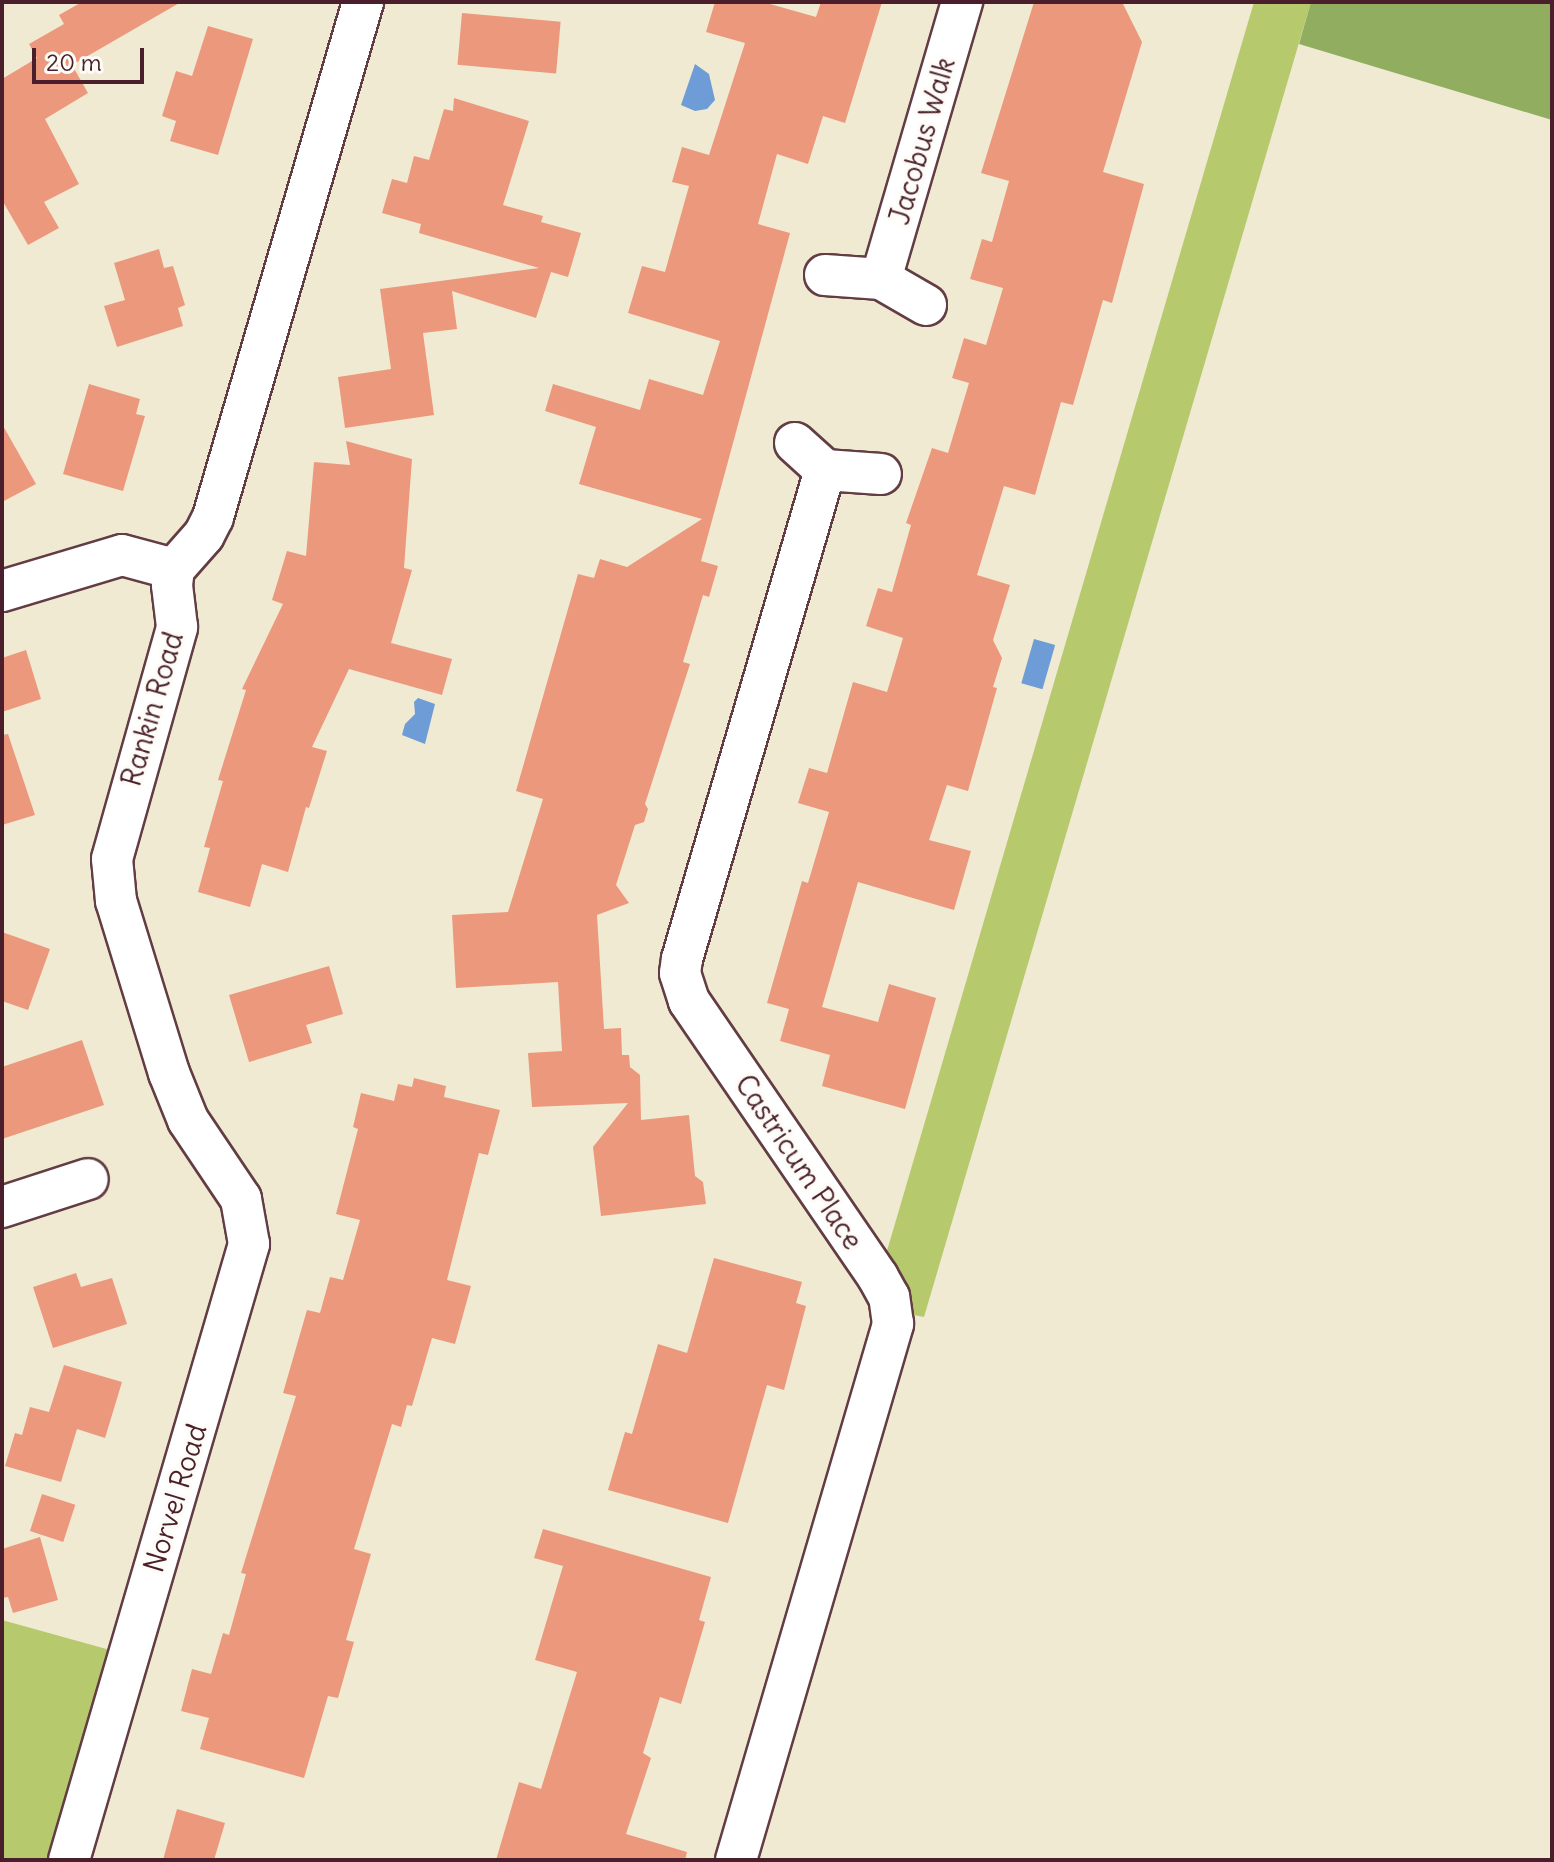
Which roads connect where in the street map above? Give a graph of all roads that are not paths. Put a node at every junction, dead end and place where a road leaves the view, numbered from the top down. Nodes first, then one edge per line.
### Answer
1 (363, 2) edge
2 (962, 2) edge
3 (825, 275) dead end
4 (881, 279) junction
5 (926, 305) dead end
6 (795, 443) dead end
7 (825, 470) junction
8 (881, 474) dead end
9 (174, 569) junction
10 (2, 591) edge
11 (203, 1145) joint
12 (88, 1179) dead end
13 (2, 1207) edge
14 (69, 1860) edge
15 (736, 1860) edge

1 - 9 street
2 - 4 street, Jacobus Walk
3 - 4 street
4 - 5 street
6 - 7 street
7 - 8 street
7 - 15 street, Castricum Place
9 - 10 street
9 - 11 street, Rankin Road
11 - 14 street, Norvel Road
12 - 13 street

